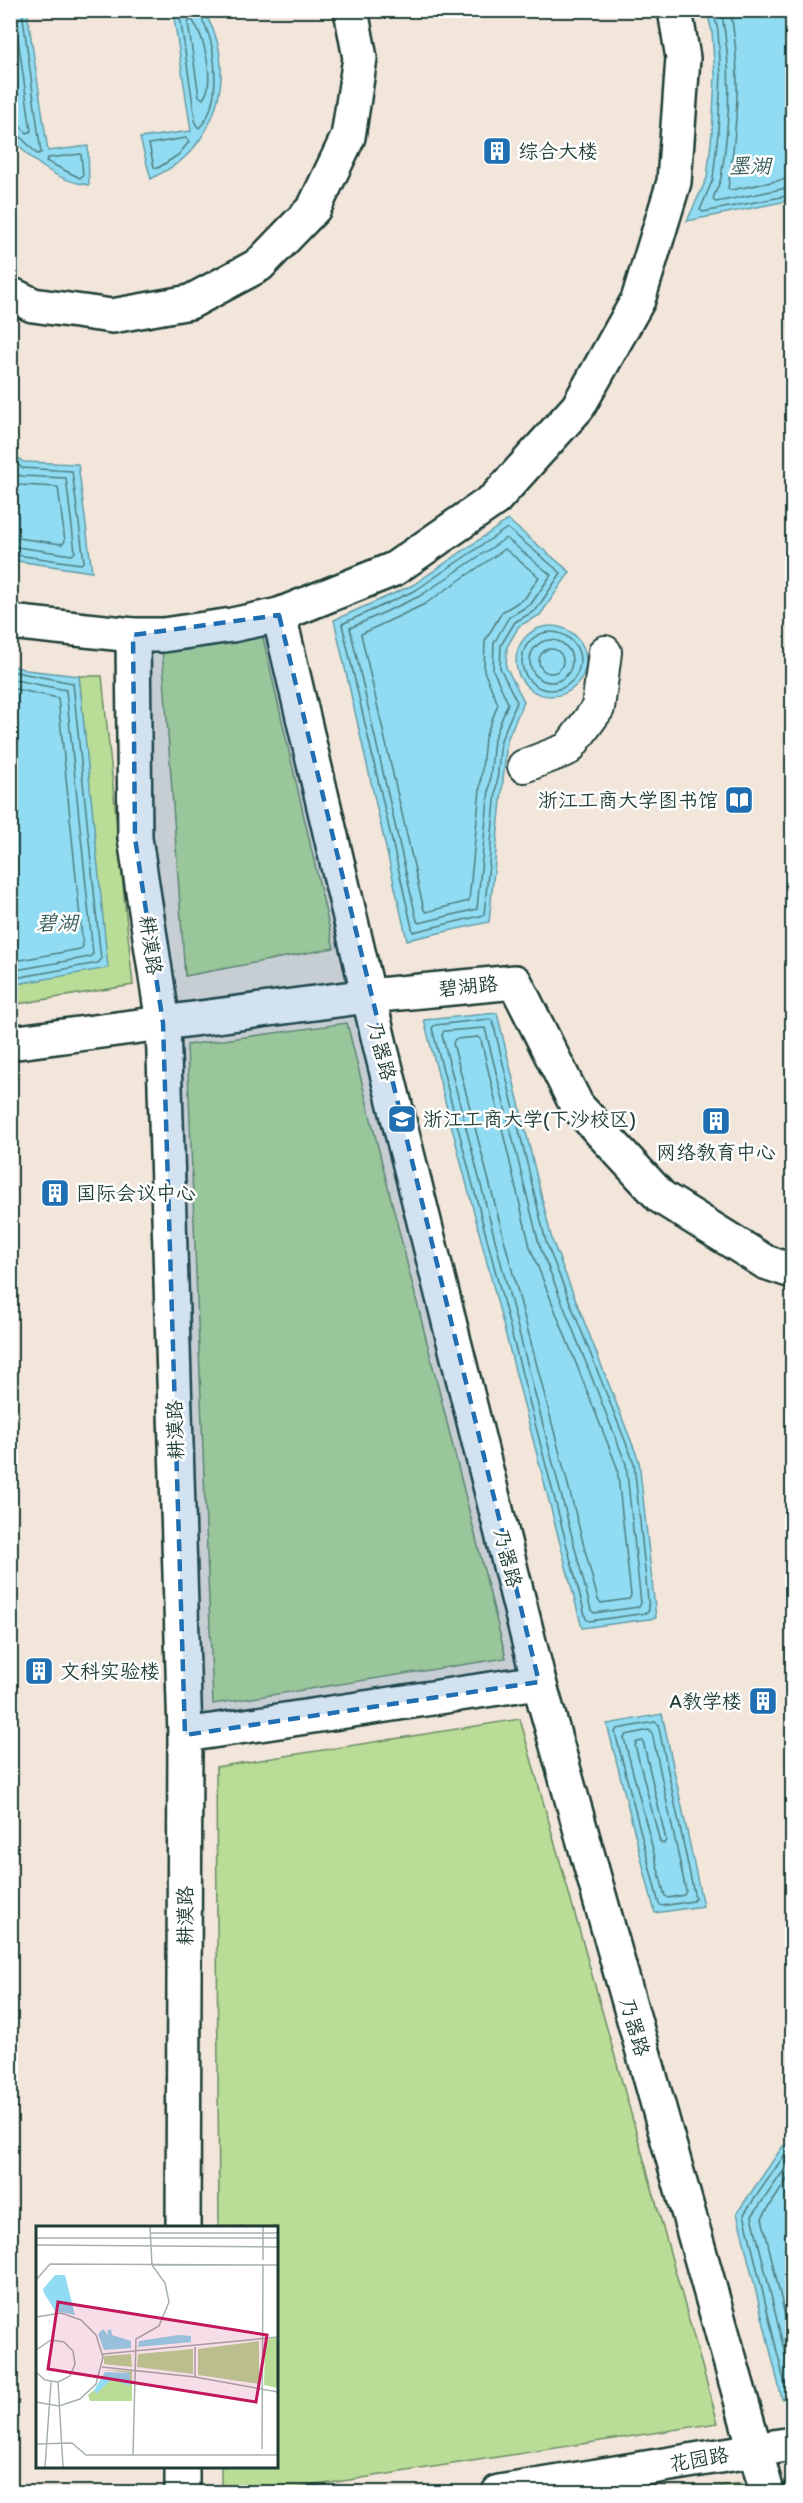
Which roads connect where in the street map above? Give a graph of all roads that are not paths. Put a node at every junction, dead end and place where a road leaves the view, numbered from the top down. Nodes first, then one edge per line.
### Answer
1 (351, 10) edge
2 (675, 10) edge
3 (10, 294) edge
4 (279, 615) junction
5 (10, 622) edge
6 (133, 635) junction
7 (605, 652) dead end
8 (524, 766) dead end
9 (368, 996) junction
10 (163, 1023) junction
11 (10, 1043) edge
12 (792, 1271) edge
13 (539, 1682) junction
14 (186, 1735) junction
15 (183, 2226) edge
16 (792, 2444) edge
17 (754, 2450) junction
18 (182, 2467) edge
19 (182, 2493) edge
20 (499, 2493) edge
21 (767, 2493) edge

1 - 3 street
2 - 4 street
4 - 6 street
4 - 9 street, 乃器路
5 - 6 street
6 - 10 street, 耕漠路
7 - 8 street
9 - 10 street, 碧湖路
9 - 12 street, 碧湖路
9 - 13 street, 乃器路
10 - 11 street, 碧湖路
10 - 14 street, 耕漠路
13 - 14 street
13 - 17 street, 乃器路
14 - 15 street, 耕漠路
16 - 17 street, 花园路
17 - 20 street, 花园路
17 - 21 street, 乃器路
18 - 19 street

